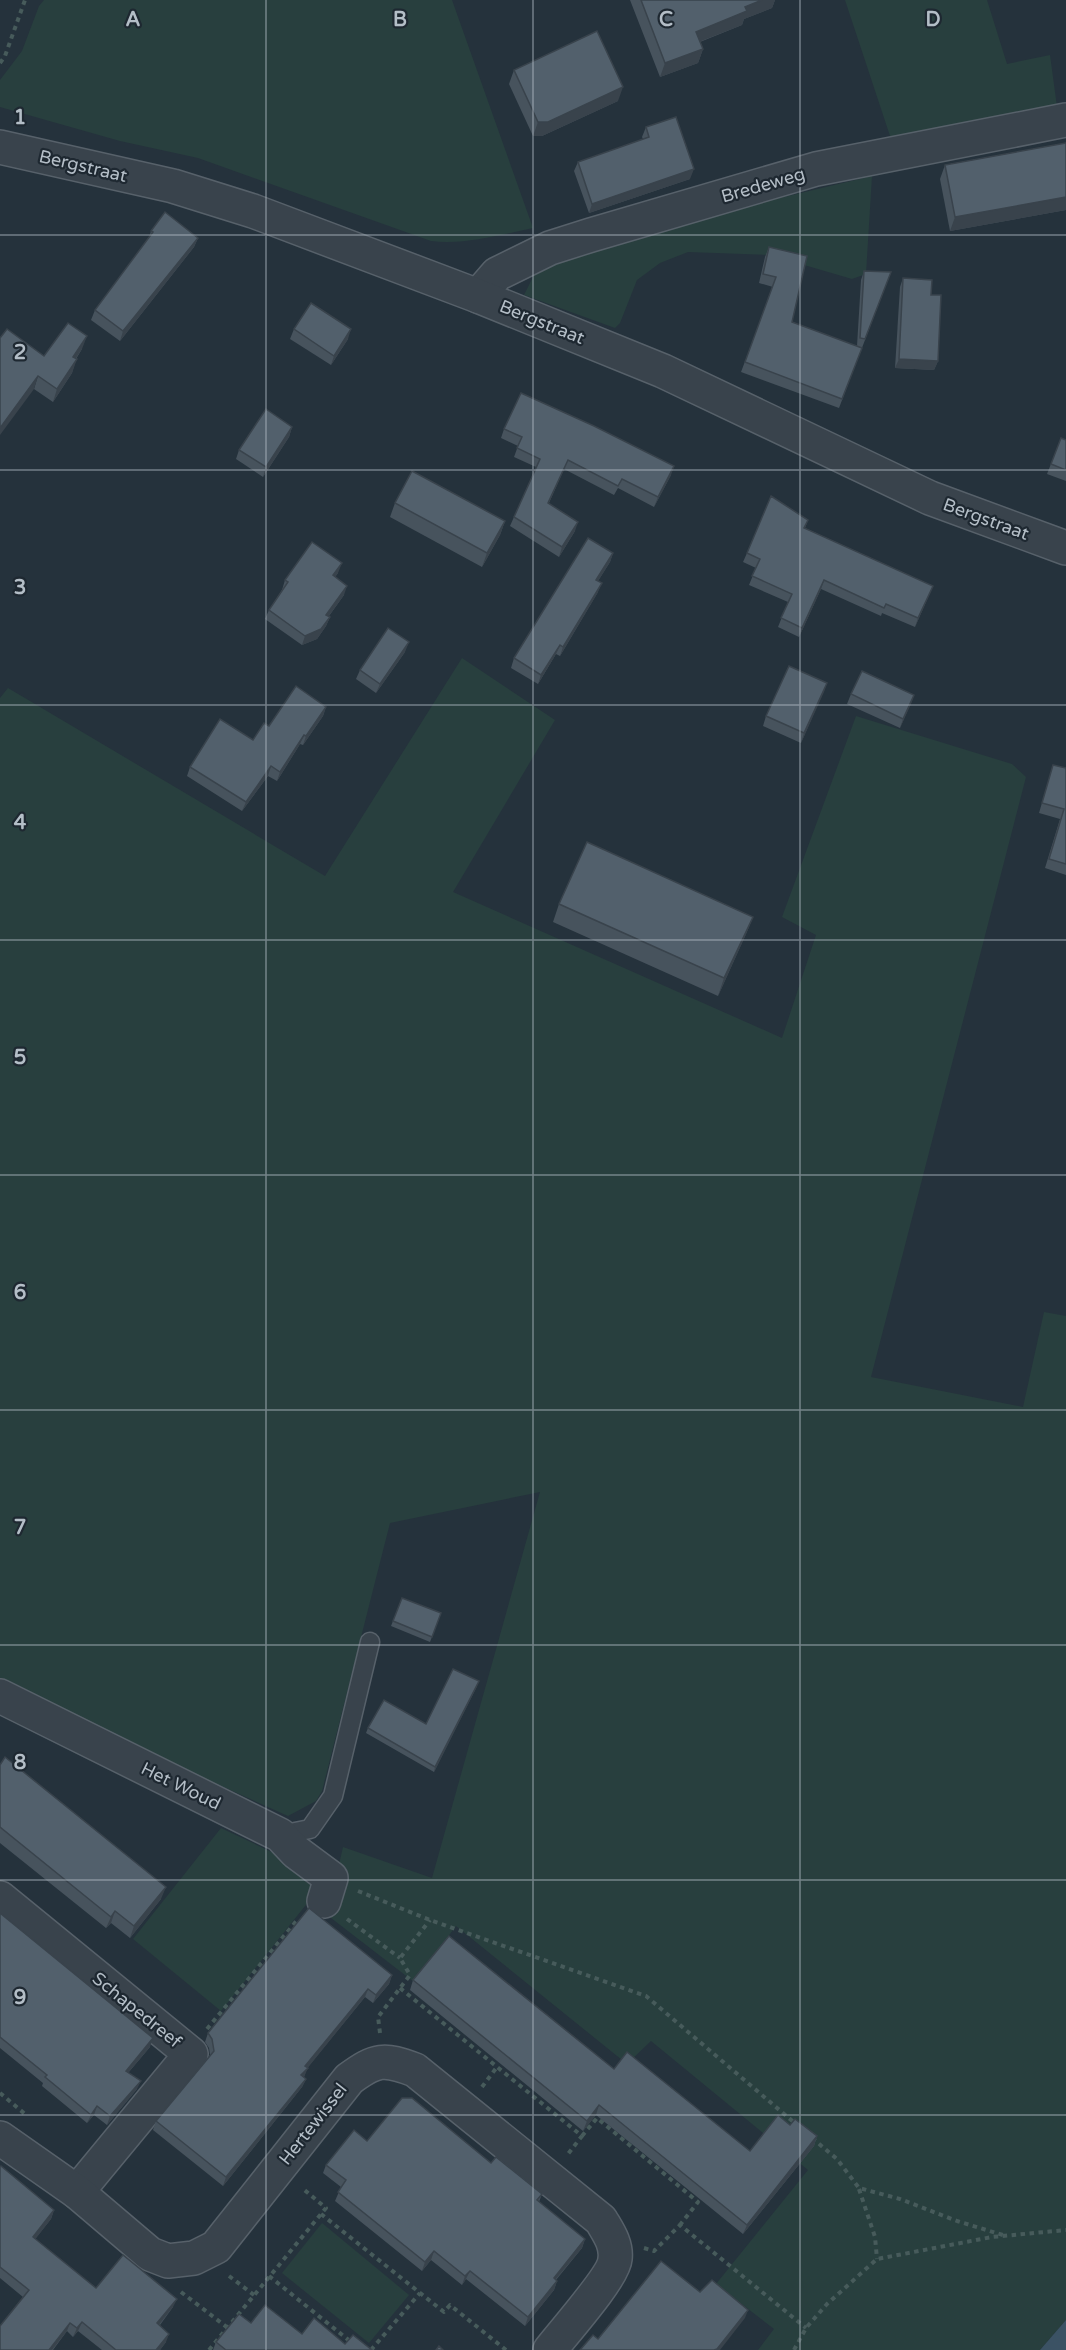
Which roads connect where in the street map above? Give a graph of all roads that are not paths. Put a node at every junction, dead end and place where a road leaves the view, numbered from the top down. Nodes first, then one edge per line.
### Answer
1 (1066, 120) edge
2 (0, 147) edge
3 (478, 296) junction
4 (1066, 548) edge
5 (370, 1642) dead end
6 (0, 1696) edge
7 (280, 1835) junction
8 (327, 1890) road end
9 (0, 1898) edge
10 (0, 2138) edge
11 (77, 2192) junction
12 (550, 2350) edge

1 - 3 street, Bredeweg
2 - 3 street, Bergstraat
3 - 4 street, Bergstraat
5 - 7 lane
6 - 7 street, Het Woud
7 - 8 street, Het Woud
9 - 11 street, Schapedreef
10 - 11 street
11 - 12 street, Hertewissel

